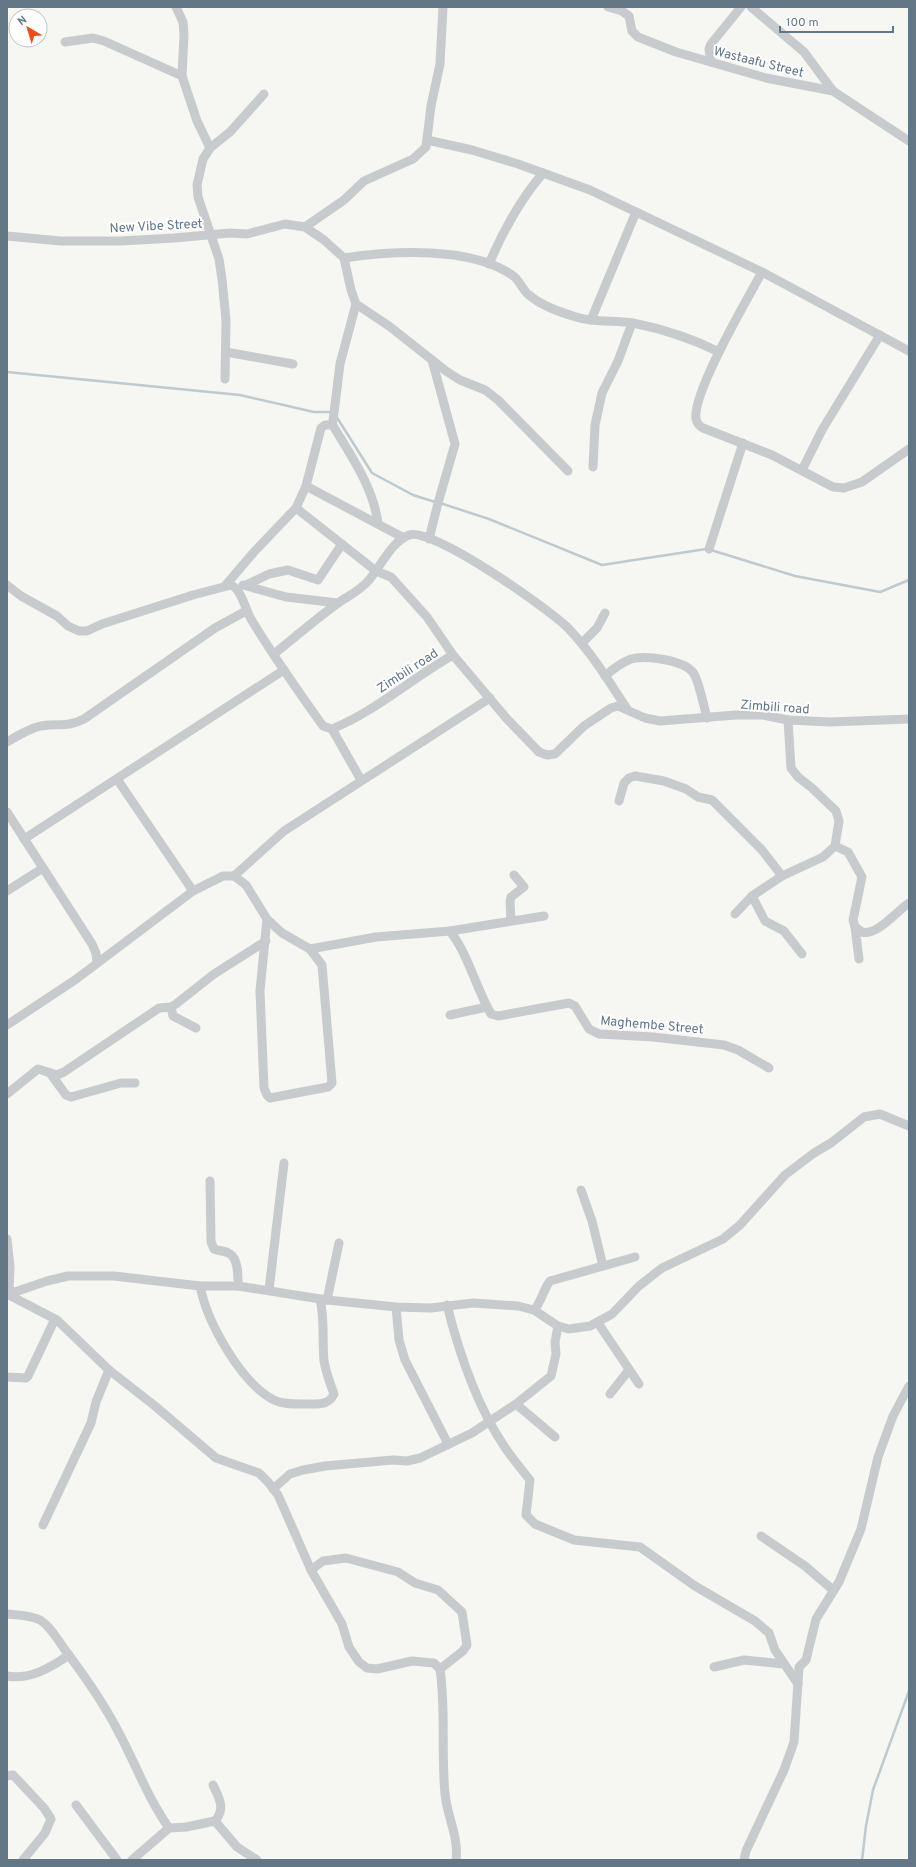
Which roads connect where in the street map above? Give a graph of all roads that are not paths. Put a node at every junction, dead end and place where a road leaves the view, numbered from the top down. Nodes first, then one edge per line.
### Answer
1 (176, 7) edge
2 (443, 7) edge
3 (608, 7) edge
4 (741, 7) edge
5 (751, 7) edge
6 (65, 42) dead end
7 (711, 62) junction
8 (182, 76) junction
9 (833, 90) junction
10 (264, 94) dead end
11 (427, 140) junction
12 (909, 141) edge
13 (210, 148) junction
14 (543, 173) junction
15 (636, 212) junction
16 (305, 227) junction
17 (212, 234) junction
18 (7, 236) edge
19 (344, 258) junction
20 (489, 264) junction
21 (762, 272) junction
22 (356, 304) junction
23 (592, 320) junction
24 (632, 323) junction
25 (880, 335) junction
26 (909, 351) edge
27 (226, 352) junction
28 (719, 352) junction
29 (432, 360) junction
30 (293, 364) dead end
31 (225, 379) dead end
32 (332, 424) junction
33 (743, 443) junction
34 (909, 449) edge
35 (593, 467) dead end
36 (802, 470) junction
37 (568, 471) dead end
38 (306, 486) junction
39 (296, 508) junction
40 (378, 524) junction
41 (404, 538) junction
42 (429, 539) junction
43 (342, 544) junction
44 (708, 549) dead end
45 (376, 571) junction
46 (7, 585) edge
47 (246, 585) junction
48 (230, 586) junction
49 (338, 603) junction
50 (246, 611) junction
51 (604, 613) dead end
52 (582, 643) junction
53 (274, 654) junction
54 (453, 655) junction
55 (284, 670) junction
56 (605, 676) junction
57 (490, 698) junction
58 (627, 709) junction
59 (707, 718) junction
60 (909, 719) edge
61 (788, 720) junction
62 (332, 729) junction
63 (7, 742) edge
64 (117, 779) junction
65 (361, 780) junction
66 (619, 801) dead end
67 (7, 812) edge
68 (24, 839) junction
69 (836, 846) junction
70 (43, 868) junction
71 (234, 876) junction
72 (514, 876) dead end
73 (782, 876) junction
74 (7, 891) edge
75 (194, 891) junction
76 (752, 896) junction
77 (909, 903) edge
78 (735, 914) dead end
79 (544, 916) dead end
80 (267, 919) junction
81 (511, 920) junction
82 (855, 927) junction
83 (450, 930) junction
84 (266, 941) junction
85 (310, 949) junction
86 (802, 954) dead end
87 (859, 959) dead end
88 (97, 963) junction
89 (171, 1007) junction
90 (487, 1007) junction
91 (450, 1015) dead end
92 (7, 1025) edge
93 (196, 1028) dead end
94 (769, 1068) dead end
95 (50, 1073) junction
96 (135, 1082) dead end
97 (7, 1094) edge
98 (909, 1126) edge
99 (284, 1163) dead end
100 (210, 1181) dead end
101 (581, 1190) dead end
102 (7, 1239) edge
103 (339, 1243) dead end
104 (635, 1257) dead end
105 (603, 1266) junction
106 (200, 1286) junction
107 (238, 1286) junction
108 (269, 1290) junction
109 (8, 1294) edge
110 (324, 1300) junction
111 (447, 1304) junction
112 (396, 1307) junction
113 (534, 1310) junction
114 (55, 1319) junction
115 (598, 1323) junction
116 (558, 1326) junction
117 (109, 1370) junction
118 (629, 1370) junction
119 (7, 1377) edge
120 (639, 1384) dead end
121 (909, 1386) edge
122 (610, 1394) dead end
123 (516, 1404) junction
124 (490, 1422) junction
125 (554, 1437) dead end
126 (447, 1442) dead end
127 (273, 1489) junction
128 (43, 1525) dead end
129 (760, 1536) dead end
130 (311, 1570) junction
131 (833, 1590) junction
132 (7, 1614) edge
133 (69, 1655) junction
134 (783, 1664) junction
135 (714, 1667) dead end
136 (440, 1669) junction
137 (7, 1676) edge
138 (798, 1684) junction
139 (7, 1766) edge
140 (10, 1776) edge
141 (213, 1784) dead end
142 (76, 1805) dead end
143 (215, 1821) junction
144 (169, 1828) junction
145 (23, 1860) edge
146 (117, 1860) edge
147 (132, 1860) edge
148 (257, 1860) edge
149 (456, 1860) edge
150 (744, 1860) edge

1 - 8 street
2 - 11 street
3 - 7 street, Wastaafu Street
4 - 7 street
5 - 9 street
6 - 8 street
7 - 9 street, Wastaafu Street
8 - 13 street
9 - 12 street, Wastaafu Street
10 - 13 street
11 - 14 street
11 - 16 street
13 - 17 street
14 - 15 street
14 - 20 street
15 - 21 street
15 - 23 street
16 - 17 street, New Vibe Street
16 - 19 street
17 - 18 street, New Vibe Street
17 - 27 street
19 - 20 street
19 - 22 street
20 - 23 street
21 - 25 street
21 - 28 street
22 - 29 street
22 - 32 street
23 - 24 street
24 - 28 street
24 - 35 street
25 - 26 street
25 - 36 street
27 - 30 street
27 - 31 street
28 - 33 street
29 - 37 street
29 - 42 street
32 - 38 street
32 - 40 street
33 - 36 street
33 - 44 street
34 - 36 street
38 - 39 street
38 - 40 street
39 - 43 street
39 - 48 street
40 - 41 street
41 - 42 street
41 - 45 street
42 - 52 street
43 - 45 street
43 - 47 street
45 - 49 street
45 - 54 street
46 - 48 street
47 - 48 street
47 - 49 street
48 - 50 street
49 - 53 street
50 - 53 street
50 - 63 street
51 - 52 street
52 - 56 street
53 - 55 street
54 - 57 street, Zimbili road
54 - 62 street, Zimbili road
55 - 62 street
55 - 64 street
56 - 58 street
56 - 59 street
57 - 58 street, Zimbili road
57 - 65 street
58 - 59 street, Zimbili road
59 - 61 street, Zimbili road
60 - 61 street, Zimbili road
61 - 69 street
62 - 65 street
64 - 68 street
64 - 75 street
65 - 71 street
66 - 73 street
67 - 68 street
68 - 70 street
69 - 73 street
69 - 82 street
70 - 74 street
70 - 88 street
71 - 75 street
71 - 80 street
72 - 81 street
73 - 76 street
75 - 88 street
76 - 78 street
76 - 86 street
77 - 82 street
79 - 81 street
80 - 84 street
80 - 85 street
81 - 83 street
82 - 87 street
83 - 85 street
83 - 90 street
84 - 85 street
84 - 89 street
88 - 92 street
89 - 93 street
89 - 95 street
90 - 91 street
90 - 94 street, Maghembe Street
95 - 96 street
95 - 97 street
98 - 115 street
99 - 108 street
100 - 107 street
101 - 105 street
102 - 109 street
103 - 110 street
104 - 105 street
105 - 113 street
106 - 107 street
106 - 109 street
106 - 110 street
107 - 108 street
108 - 110 street
109 - 114 street
110 - 112 street
111 - 112 street
111 - 113 street
111 - 124 street
112 - 126 street
113 - 116 street
114 - 117 street
114 - 119 street
115 - 116 street
115 - 118 street
116 - 123 street
117 - 127 street
117 - 128 street
118 - 120 street
118 - 122 street
121 - 131 street
123 - 124 street
123 - 125 street
124 - 127 street
124 - 134 street
127 - 130 street
129 - 131 street
130 - 136 street
130 - 136 street
131 - 138 street
132 - 133 street
133 - 137 street
133 - 144 street
134 - 135 street
134 - 138 street
136 - 149 street
138 - 150 street
139 - 140 street
140 - 145 street
141 - 143 street
142 - 146 street
143 - 144 street
143 - 148 street
144 - 147 street

